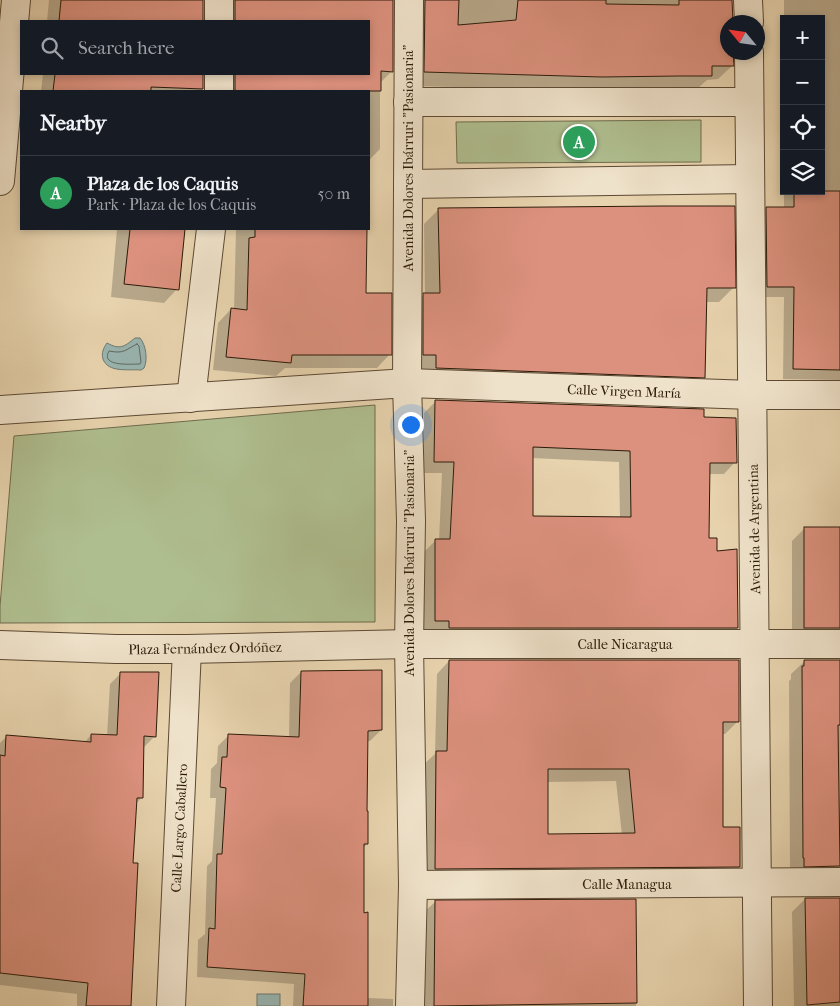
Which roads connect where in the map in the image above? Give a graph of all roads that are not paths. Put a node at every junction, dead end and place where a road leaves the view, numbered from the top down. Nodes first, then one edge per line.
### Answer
1 (16, 0) edge
2 (219, 0) edge
3 (409, 0) edge
4 (748, 0) edge
5 (749, 15) edge
6 (219, 20) edge
7 (749, 60) edge
8 (219, 75) edge
9 (219, 90) edge
10 (408, 102) junction
11 (749, 102) junction
12 (750, 179) junction
13 (0, 180) edge
14 (408, 184) junction
15 (211, 230) edge
16 (408, 383) junction
17 (752, 395) junction
18 (840, 395) edge
19 (191, 398) junction
20 (0, 410) edge
21 (409, 644) junction
22 (755, 644) junction
23 (840, 644) edge
24 (0, 645) edge
25 (187, 649) junction
26 (840, 882) edge
27 (757, 883) junction
28 (413, 885) junction
29 (171, 1006) edge
30 (410, 1006) edge
31 (758, 1006) edge

1 - 13 street
2 - 6 street
3 - 10 street, Avenida Dolores Ibárruri "Pasionaria"
4 - 5 street
7 - 11 street, Avenida de Argentina
8 - 9 street
10 - 11 street
10 - 14 street, Avenida Dolores Ibárruri "Pasionaria"
11 - 12 street, Avenida de Argentina
12 - 14 street
12 - 17 street, Avenida de Argentina
14 - 16 street, Avenida Dolores Ibárruri "Pasionaria"
15 - 19 street
16 - 17 street, Calle Virgen María
16 - 19 street
16 - 21 street, Avenida Dolores Ibárruri "Pasionaria"
17 - 18 street, Calle Virgen María
17 - 22 street, Avenida de Argentina
19 - 20 street
21 - 22 street, Calle Nicaragua
21 - 25 street, Plaza Fernández Ordóñez
21 - 28 street, Avenida Dolores Ibárruri "Pasionaria"
22 - 23 street, Calle Nicaragua
22 - 27 street, Avenida de Argentina
24 - 25 street, Plaza Fernández Ordóñez
25 - 29 street, Calle Largo Caballero
26 - 27 street, Calle Managua
27 - 28 street, Calle Managua
27 - 31 street, Avenida de Argentina
28 - 30 street, Avenida Dolores Ibárruri "Pasionaria"

